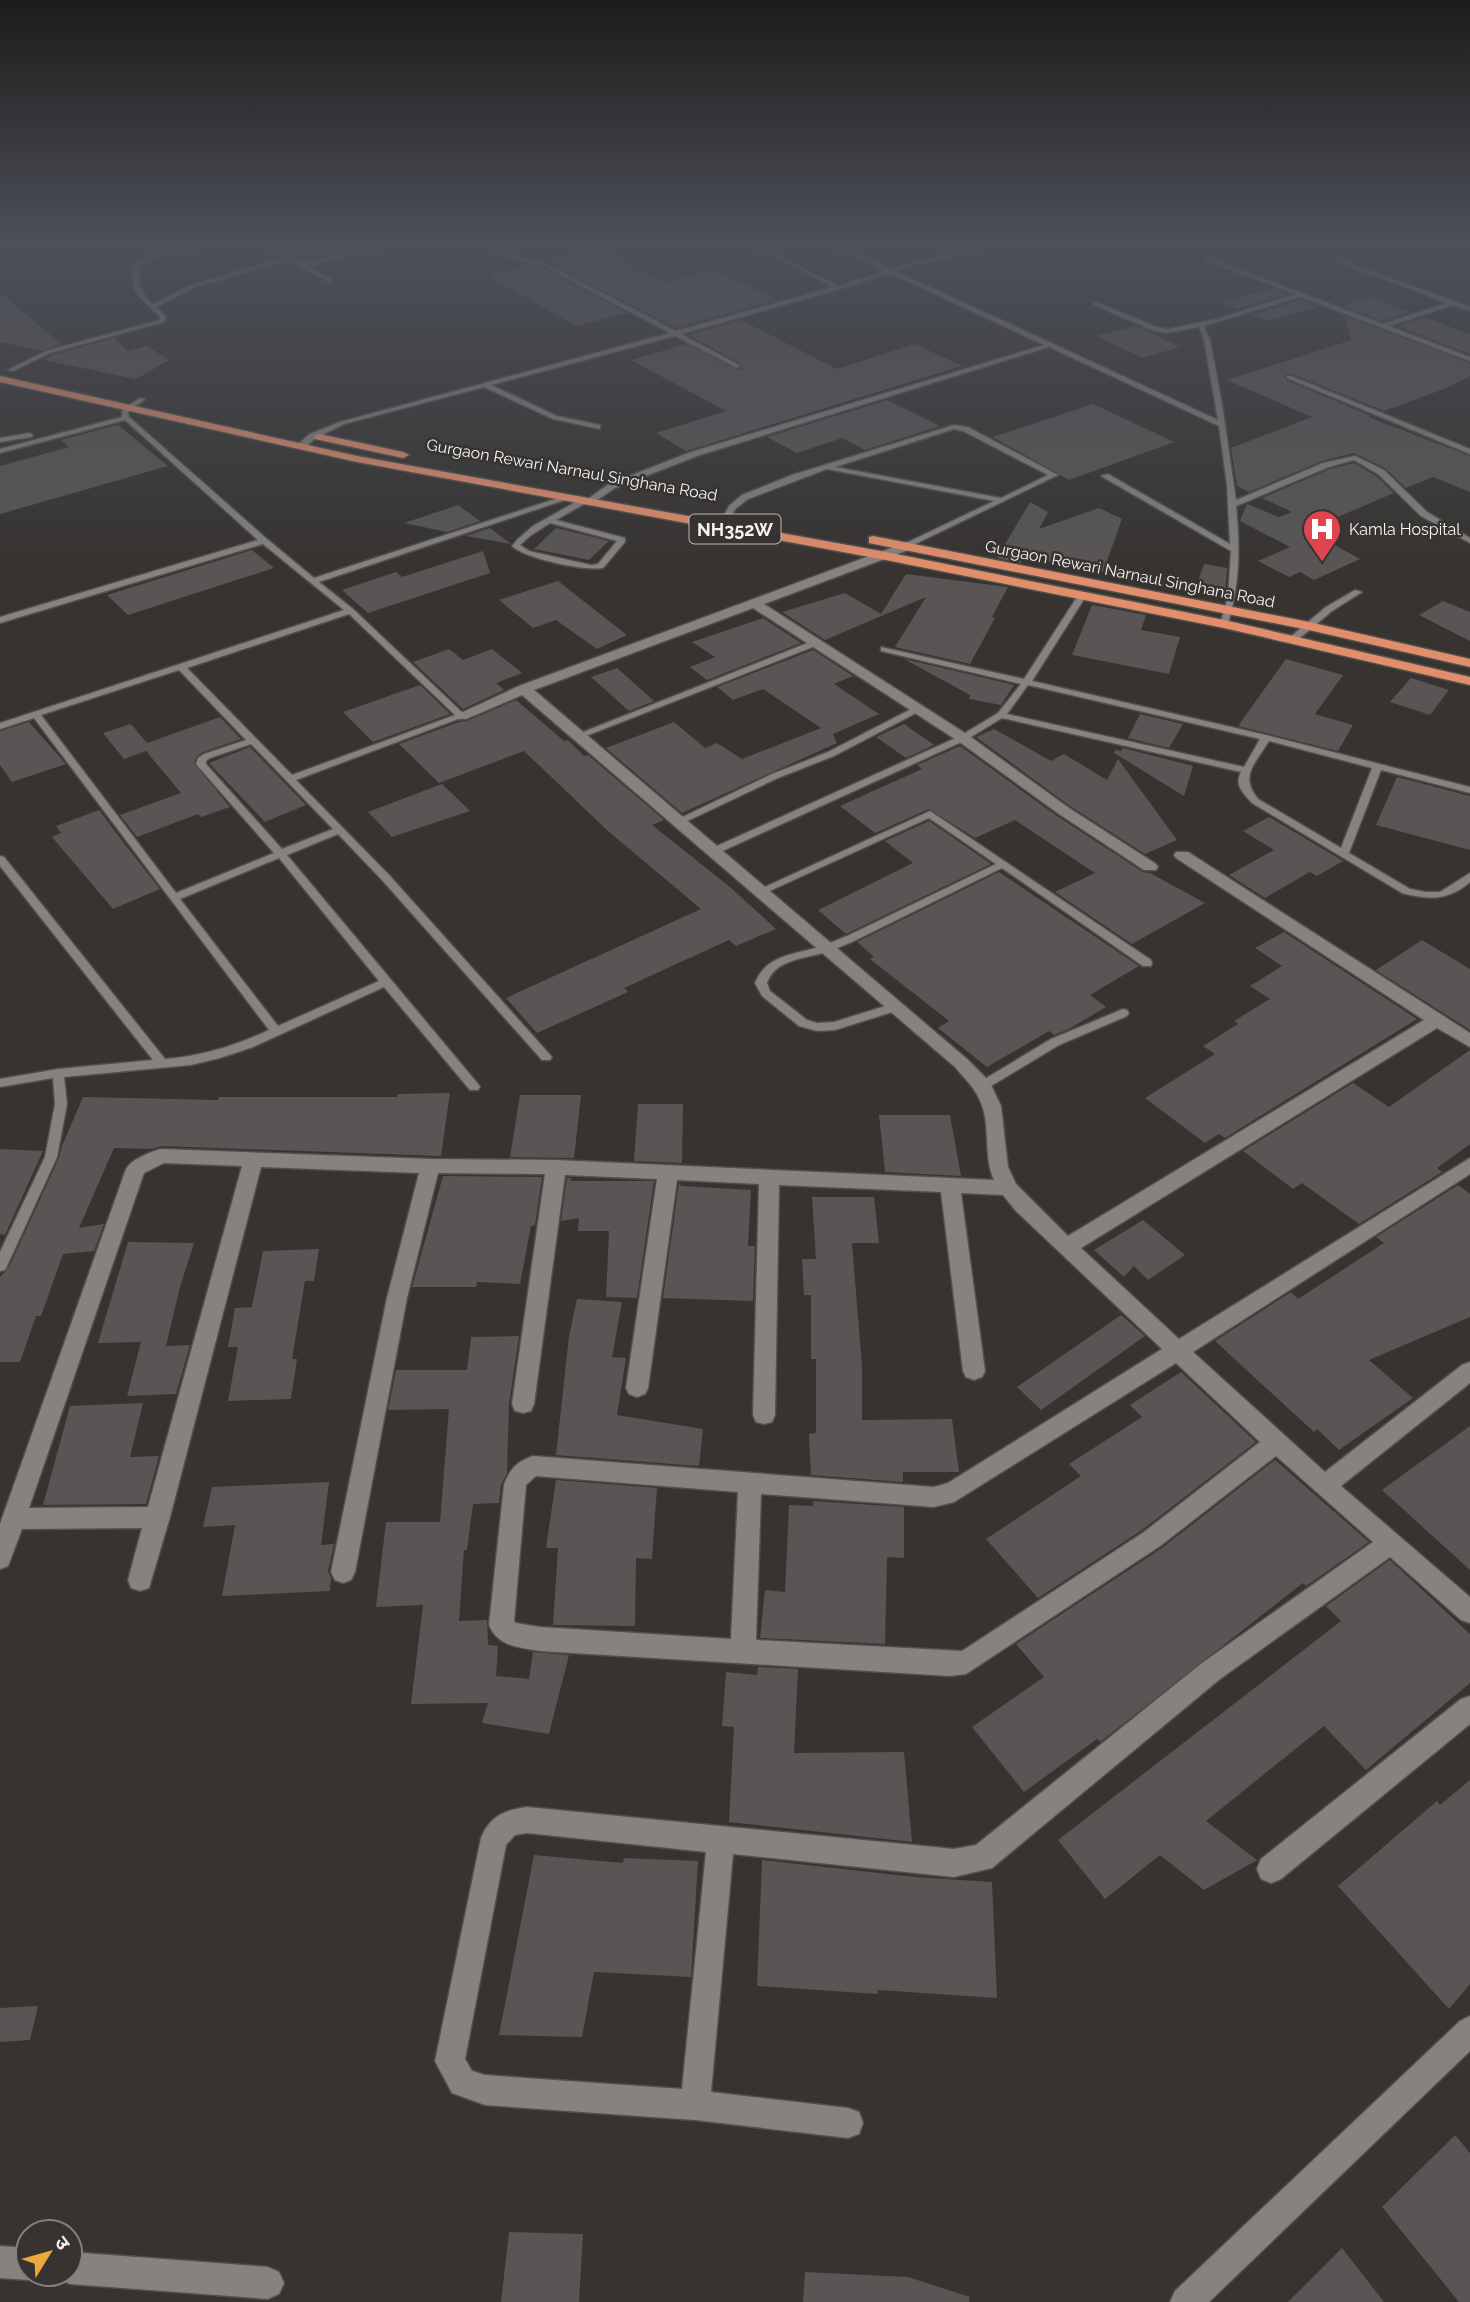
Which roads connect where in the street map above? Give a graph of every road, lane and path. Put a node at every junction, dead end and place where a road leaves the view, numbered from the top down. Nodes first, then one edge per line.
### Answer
1 (44, 353) edge
2 (602, 353) edge
3 (714, 353) edge
4 (1019, 353) edge
5 (1065, 353) edge
6 (1209, 353) edge
7 (737, 366) dead end
8 (6, 369) edge
9 (1289, 377) dead end
10 (0, 379) edge
11 (485, 385) junction
12 (142, 399) junction
13 (126, 412) junction
14 (1221, 424) junction
15 (597, 427) dead end
16 (313, 436) junction
17 (0, 440) edge
18 (301, 446) junction
19 (0, 451) edge
20 (1470, 452) edge
21 (826, 468) junction
22 (1105, 476) dead end
23 (601, 492) junction
24 (564, 499) junction
25 (1002, 500) junction
26 (584, 502) junction
27 (1231, 505) junction
28 (551, 521) junction
29 (724, 521) junction
30 (264, 541) junction
31 (1470, 541) edge
32 (907, 546) junction
33 (1235, 550) junction
34 (886, 556) junction
35 (313, 581) junction
36 (1358, 592) dead end
37 (1082, 596) junction
38 (754, 603) junction
39 (1230, 610) junction
40 (350, 611) junction
41 (0, 620) edge
42 (1224, 624) junction
43 (1310, 626) junction
44 (1292, 640) junction
45 (815, 643) junction
46 (884, 649) dead end
47 (1470, 663) edge
48 (181, 667) junction
49 (1028, 680) junction
50 (1470, 681) edge
51 (524, 689) junction
52 (917, 709) junction
53 (36, 715) junction
54 (1001, 715) junction
55 (461, 716) junction
56 (0, 726) edge
57 (578, 737) junction
58 (1266, 737) junction
59 (963, 738) junction
60 (252, 741) junction
61 (1377, 767) junction
62 (1247, 770) junction
63 (291, 779) junction
64 (1470, 790) edge
65 (677, 822) junction
66 (339, 830) junction
67 (712, 852) junction
68 (1344, 853) junction
69 (281, 854) junction
70 (1182, 855) dead end
71 (0, 859) edge
72 (1003, 864) junction
73 (1150, 867) dead end
74 (5, 875) edge
75 (1470, 876) edge
76 (759, 892) junction
77 (175, 897) junction
78 (826, 948) junction
79 (1147, 963) dead end
80 (386, 982) junction
81 (895, 1007) junction
82 (1123, 1013) dead end
83 (1437, 1020) junction
84 (276, 1032) junction
85 (1470, 1041) edge
86 (546, 1057) dead end
87 (162, 1065) junction
88 (58, 1073) junction
89 (0, 1083) edge
90 (982, 1086) junction
91 (474, 1087) dead end
92 (253, 1160) junction
93 (1470, 1164) edge
94 (430, 1166) junction
95 (556, 1167) junction
96 (668, 1173) junction
97 (769, 1178) junction
98 (950, 1187) junction
99 (1008, 1188) junction
100 (1067, 1246) junction
101 (0, 1266) edge
102 (1177, 1352) junction
103 (974, 1371) dead end
104 (1470, 1371) edge
105 (636, 1388) dead end
106 (523, 1404) dead end
107 (764, 1415) dead end
108 (1276, 1443) junction
109 (750, 1482) junction
110 (1325, 1485) junction
111 (158, 1517) junction
112 (14, 1519) junction
113 (1390, 1543) junction
114 (0, 1558) edge
115 (343, 1572) dead end
116 (140, 1580) dead end
117 (1470, 1612) edge
118 (743, 1651) junction
119 (1470, 1708) edge
120 (721, 1838) junction
121 (1271, 1869) dead end
122 (1470, 2031) edge
123 (695, 2105) junction
124 (848, 2123) dead end
125 (84, 2268) edge
126 (268, 2283) dead end
127 (1186, 2302) edge

1 - 8 lane
2 - 11 lane
3 - 7 lane
4 - 23 lane
5 - 14 lane
6 - 14 lane
8 - 12 highway, Gurgaon Rewari Narnaul Singhana Road / NH352W
9 - 20 lane
10 - 13 highway, NH352W
11 - 15 lane
11 - 16 lane
12 - 13 lane
12 - 16 highway, Gurgaon Rewari Narnaul Singhana Road / NH352W
13 - 17 lane
13 - 18 highway, NH352W
13 - 19 lane
13 - 30 lane
14 - 27 lane
16 - 18 lane
16 - 23 highway, Gurgaon Rewari Narnaul Singhana Road / NH352W
18 - 24 highway, NH352W
21 - 25 lane
21 - 25 lane
21 - 29 lane
22 - 33 lane
23 - 26 lane
23 - 29 highway, Gurgaon Rewari Narnaul Singhana Road / NH352W
24 - 26 highway, NH352W
24 - 35 lane
25 - 32 lane
26 - 28 lane
26 - 29 highway, NH352W
27 - 31 lane
27 - 33 lane
28 - 28 lane
29 - 32 highway, Gurgaon Rewari Narnaul Singhana Road / NH352W
29 - 34 highway, NH352W
30 - 35 lane
30 - 41 lane
32 - 34 street
32 - 39 highway, Gurgaon Rewari Narnaul Singhana Road / NH352W
33 - 39 lane
34 - 37 highway, NH352W
34 - 38 street
35 - 40 lane
36 - 43 lane
37 - 42 highway, NH352W
37 - 49 lane
38 - 45 street
38 - 51 street
39 - 42 lane
39 - 43 highway, Gurgaon Rewari Narnaul Singhana Road / NH352W
40 - 48 lane
40 - 55 lane
42 - 44 highway, NH352W
43 - 44 lane
43 - 47 highway, Gurgaon Rewari Narnaul Singhana Road / NH352W
44 - 50 highway, NH352W
45 - 52 street
45 - 57 lane
46 - 49 lane
48 - 53 lane
48 - 60 lane
49 - 54 lane
49 - 58 lane
51 - 55 street
51 - 57 street
52 - 59 street
52 - 65 lane
53 - 56 lane
53 - 77 lane
54 - 59 lane
54 - 62 lane
55 - 63 lane
57 - 65 street
58 - 61 lane
58 - 62 lane
59 - 67 lane
59 - 73 street
60 - 63 lane
60 - 69 lane
61 - 64 lane
61 - 68 lane
62 - 68 lane
63 - 66 lane
65 - 67 street
66 - 69 lane
66 - 86 lane
67 - 76 street
68 - 75 lane
69 - 77 lane
69 - 80 lane
70 - 83 street
71 - 74 lane
72 - 76 lane
72 - 78 lane
72 - 79 lane
74 - 87 lane
76 - 78 street
77 - 84 lane
78 - 81 street
78 - 81 lane
80 - 84 lane
80 - 91 lane
81 - 90 street
82 - 90 lane
83 - 85 street
83 - 100 street
84 - 87 lane
87 - 88 lane
88 - 89 lane
88 - 101 lane
90 - 99 street
92 - 94 street
92 - 111 street
92 - 112 street
93 - 102 street
94 - 95 street
94 - 115 street
95 - 96 street
95 - 106 street
96 - 97 street
96 - 105 street
97 - 98 street
97 - 107 street
98 - 99 street
98 - 103 street
99 - 100 street
100 - 102 street
102 - 108 street
102 - 109 street
104 - 110 street
108 - 110 street
108 - 118 street
109 - 118 street
109 - 118 street
110 - 113 street
111 - 112 street
111 - 116 street
112 - 114 street
113 - 117 street
113 - 120 street
119 - 121 street
120 - 123 street
120 - 123 street
122 - 127 street
123 - 124 street
125 - 126 street

